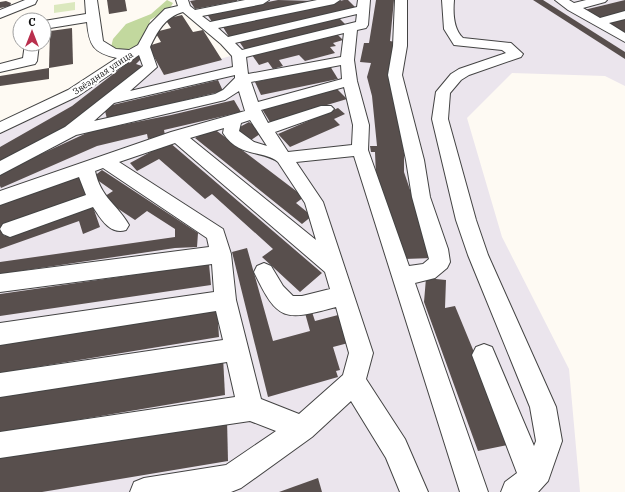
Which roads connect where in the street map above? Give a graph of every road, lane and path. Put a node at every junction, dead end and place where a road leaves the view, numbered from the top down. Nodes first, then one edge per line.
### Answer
1 (31, 0) edge
2 (91, 0) edge
3 (263, 0) edge
4 (334, 0) edge
5 (401, 0) edge
6 (448, 0) edge
7 (561, 0) edge
8 (601, 0) edge
9 (364, 4) edge
10 (186, 5) edge
11 (572, 7) junction
12 (0, 14) edge
13 (625, 15) edge
14 (92, 17) junction
15 (598, 22) junction
16 (52, 24) edge
17 (209, 26) junction
18 (351, 27) junction
19 (625, 38) edge
20 (137, 50) junction
21 (31, 52) edge
22 (347, 60) junction
23 (237, 61) junction
24 (0, 68) edge
25 (350, 81) junction
26 (110, 100) junction
27 (326, 109) dead end
28 (257, 117) junction
29 (234, 120) junction
30 (0, 128) edge
31 (70, 131) junction
32 (176, 136) junction
33 (360, 150) junction
34 (281, 156) junction
35 (106, 162) junction
36 (0, 169) edge
37 (86, 169) junction
38 (0, 198) edge
39 (96, 199) junction
40 (119, 225) dead end
41 (10, 229) dead end
42 (221, 254) junction
43 (334, 267) junction
44 (264, 272) dead end
45 (402, 276) junction
46 (0, 283) edge
47 (343, 295) junction
48 (225, 300) junction
49 (0, 334) edge
50 (236, 349) junction
51 (484, 355) dead end
52 (353, 382) junction
53 (0, 385) edge
54 (250, 408) junction
55 (303, 428) junction
56 (0, 445) edge
57 (524, 485) edge
58 (144, 492) edge
59 (414, 492) edge
60 (474, 492) edge

1 - 12 street
2 - 14 street
3 - 10 street, Звёздная улица
4 - 17 street
5 - 45 street
6 - 57 street
7 - 11 street
8 - 11 street
9 - 18 street
9 - 23 street
10 - 17 street
10 - 20 street, Звёздная улица
11 - 15 street
13 - 15 street
14 - 16 street
14 - 20 street
15 - 19 street
17 - 23 street
18 - 22 street
18 - 23 street
20 - 26 street
20 - 30 street, Звёздная улица
21 - 24 street
22 - 23 street
22 - 25 street
23 - 26 street
23 - 28 street
23 - 31 street
25 - 28 street
25 - 33 street
26 - 31 street
27 - 28 street
28 - 29 street
28 - 34 street
29 - 32 street
29 - 34 street
31 - 36 street
32 - 35 street
32 - 43 street
33 - 34 street
33 - 45 street
34 - 43 street
35 - 37 street
35 - 42 street
37 - 38 street
37 - 39 street
39 - 40 street
39 - 41 street
42 - 46 street
42 - 48 street
43 - 47 street
44 - 47 street
45 - 60 street
47 - 52 street
48 - 49 street
48 - 50 street
50 - 53 street
50 - 54 street
51 - 57 street
52 - 55 street
52 - 59 street
54 - 55 street
54 - 56 street
55 - 58 street

